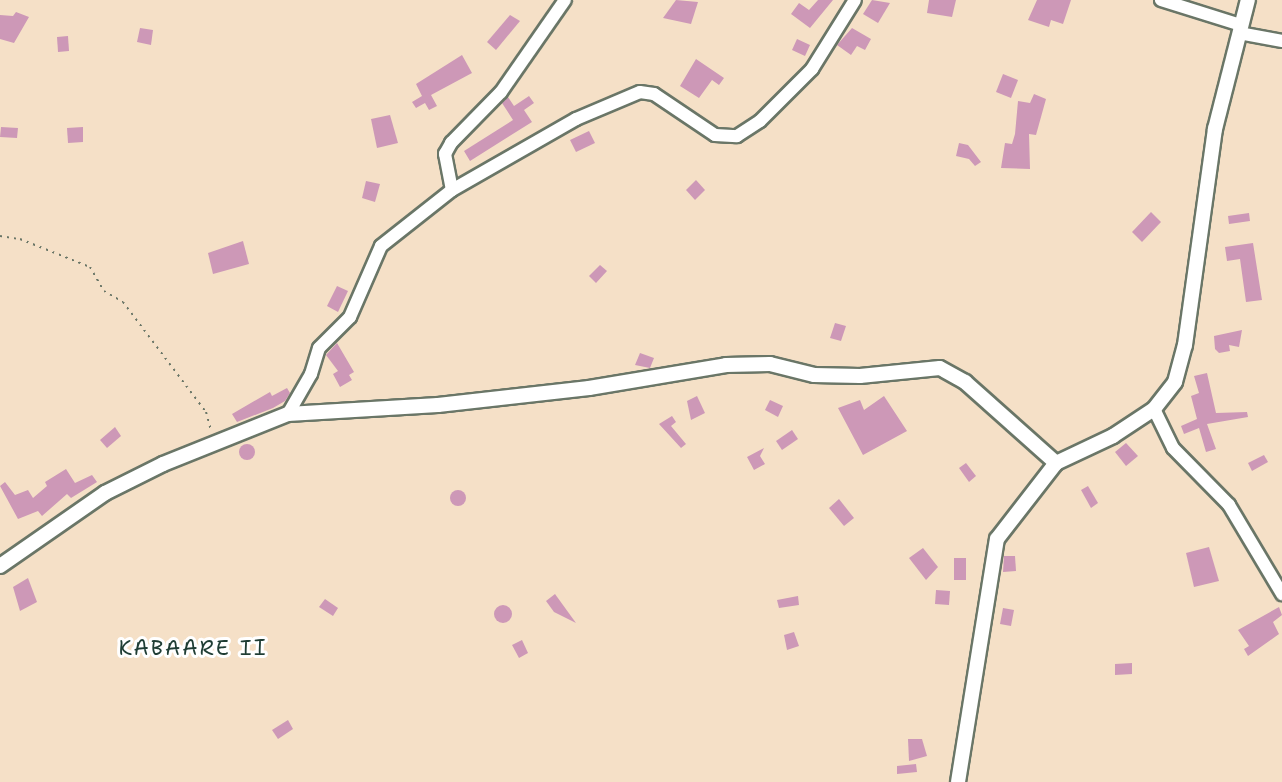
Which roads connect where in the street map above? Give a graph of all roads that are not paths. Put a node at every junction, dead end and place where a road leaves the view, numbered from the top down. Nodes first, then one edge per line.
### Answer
1 (565, 0) edge
2 (855, 0) edge
3 (1161, 0) edge
4 (1248, 0) edge
5 (1240, 29) junction
6 (1282, 41) edge
7 (452, 190) junction
8 (1154, 409) junction
9 (288, 414) junction
10 (1056, 463) junction
11 (0, 566) edge
12 (1282, 594) edge
13 (958, 782) edge

1 - 7 street
2 - 7 street
3 - 5 street
4 - 5 street
5 - 6 street
5 - 8 street
7 - 9 street
8 - 10 street
8 - 12 street
9 - 10 street
9 - 11 street
10 - 13 street

